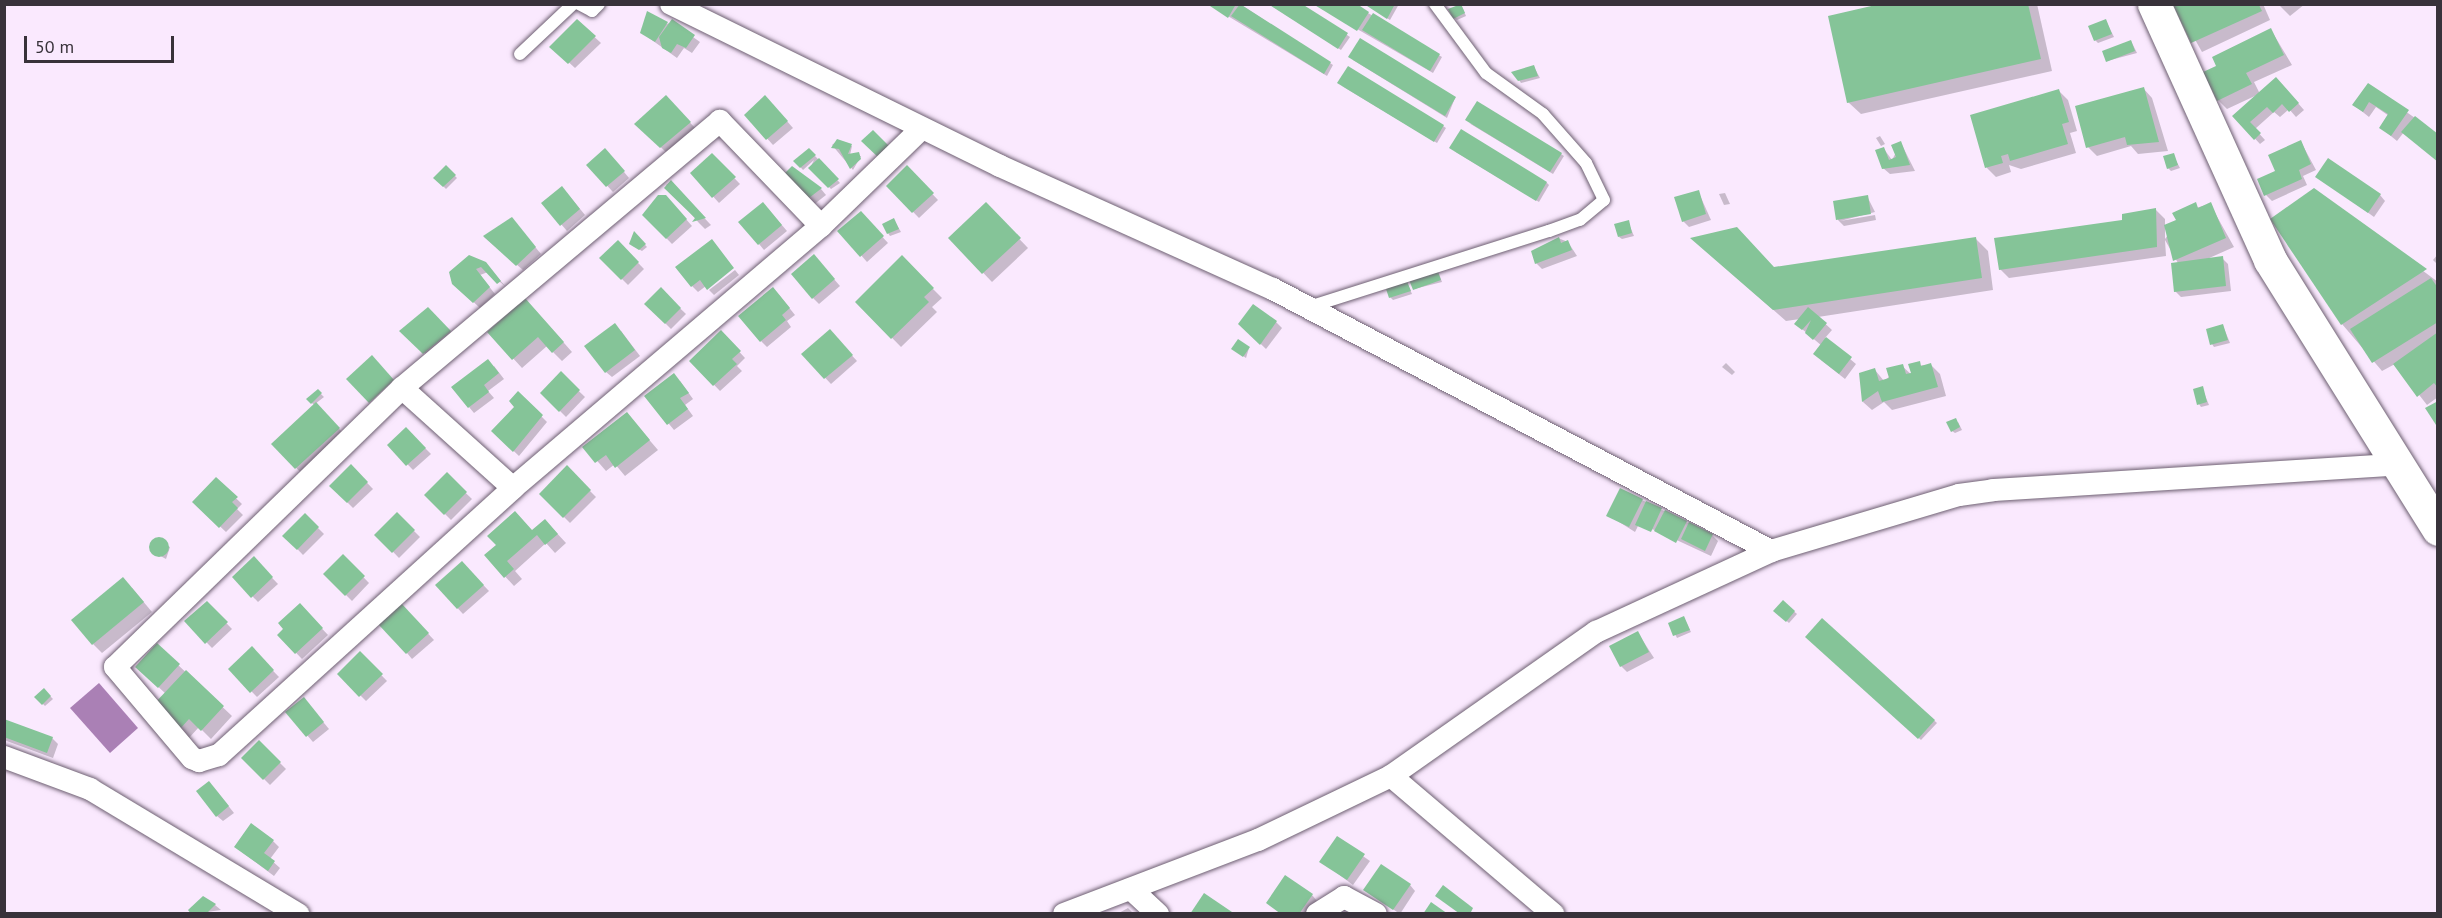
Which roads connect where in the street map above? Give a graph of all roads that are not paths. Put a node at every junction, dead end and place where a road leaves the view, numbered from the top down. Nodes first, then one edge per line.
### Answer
1 (573, 4) edge
2 (579, 4) edge
3 (599, 4) edge
4 (671, 4) edge
5 (1436, 4) edge
6 (2154, 4) edge
7 (520, 54) dead end
8 (921, 129) junction
9 (821, 226) junction
10 (1308, 307) junction
11 (402, 388) junction
12 (2393, 465) junction
13 (513, 488) junction
14 (2438, 529) edge
15 (1771, 551) junction
16 (4, 757) edge
17 (1391, 776) junction
18 (1131, 889) junction
19 (298, 914) edge
20 (1064, 914) edge
21 (1158, 914) edge
22 (1317, 914) edge
23 (1376, 914) edge
24 (1553, 914) edge

1 - 7 lane
2 - 3 lane
4 - 8 street
5 - 10 lane
6 - 12 street
8 - 9 street
8 - 10 street
9 - 11 street
9 - 13 street
10 - 15 street
11 - 13 street
11 - 13 street
12 - 14 street
12 - 15 street
15 - 17 street
16 - 19 street
17 - 18 street
17 - 24 street
18 - 20 street
18 - 21 street
22 - 23 street

